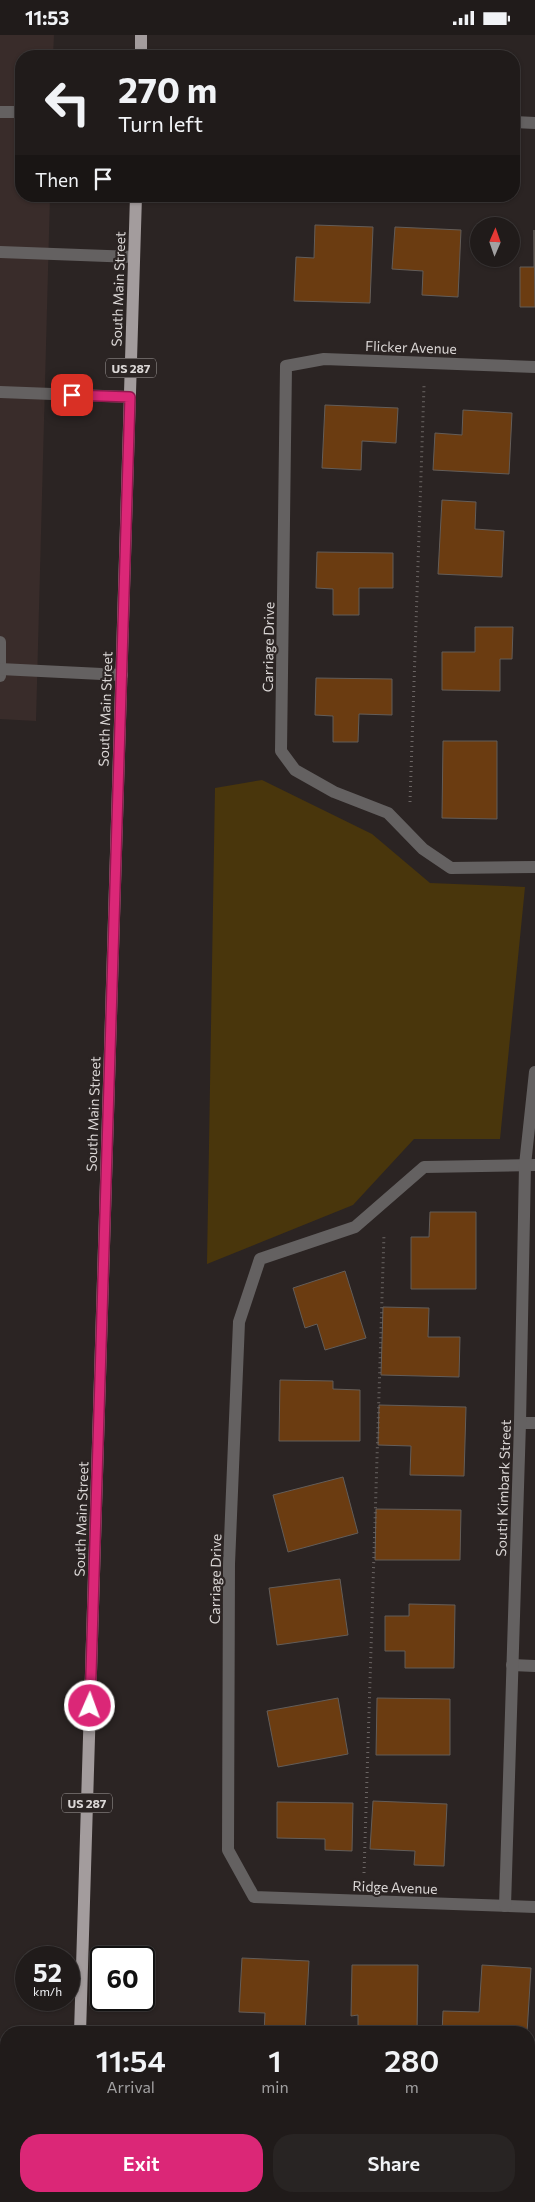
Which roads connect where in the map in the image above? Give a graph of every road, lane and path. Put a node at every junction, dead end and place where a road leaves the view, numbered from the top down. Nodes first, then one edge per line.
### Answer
1 (141, 35) edge
2 (141, 50) edge
3 (0, 112) edge
4 (15, 113) edge
5 (520, 123) edge
6 (535, 123) edge
7 (136, 202) edge
8 (0, 252) edge
9 (134, 257) junction
10 (425, 363) junction
11 (286, 366) joint
12 (535, 367) edge
13 (0, 392) edge
14 (130, 397) junction
15 (0, 642) edge
16 (0, 669) edge
17 (122, 675) junction
18 (0, 676) edge
19 (410, 808) dead end
20 (535, 867) edge
21 (535, 1072) edge
22 (530, 1165) edge
23 (385, 1227) dead end
24 (520, 1423) junction
25 (535, 1423) edge
26 (512, 1665) junction
27 (535, 1666) edge
28 (364, 1873) dead end
29 (254, 1897) joint
30 (504, 1906) junction
31 (535, 1907) edge
32 (80, 2026) edge

1 - 2 main road
3 - 4 street
5 - 6 street
7 - 9 main road, South Main Street / US 287
8 - 9 street
9 - 14 main road, South Main Street / US 287
10 - 11 street, Flicker Avenue
10 - 12 street, Flicker Avenue
10 - 19 path
11 - 20 street, Carriage Drive
13 - 14 street
14 - 17 main road, South Main Street / US 287
15 - 16 street
16 - 17 street
16 - 18 street
17 - 32 main road, South Main Street / US 287
21 - 22 street, South Kimbark Street
22 - 24 street, South Kimbark Street
22 - 29 street, Carriage Drive
23 - 28 path
24 - 25 street
24 - 26 street, South Kimbark Street
26 - 27 street
26 - 30 street, South Kimbark Street
29 - 30 street, Ridge Avenue
30 - 31 street, Ridge Avenue

